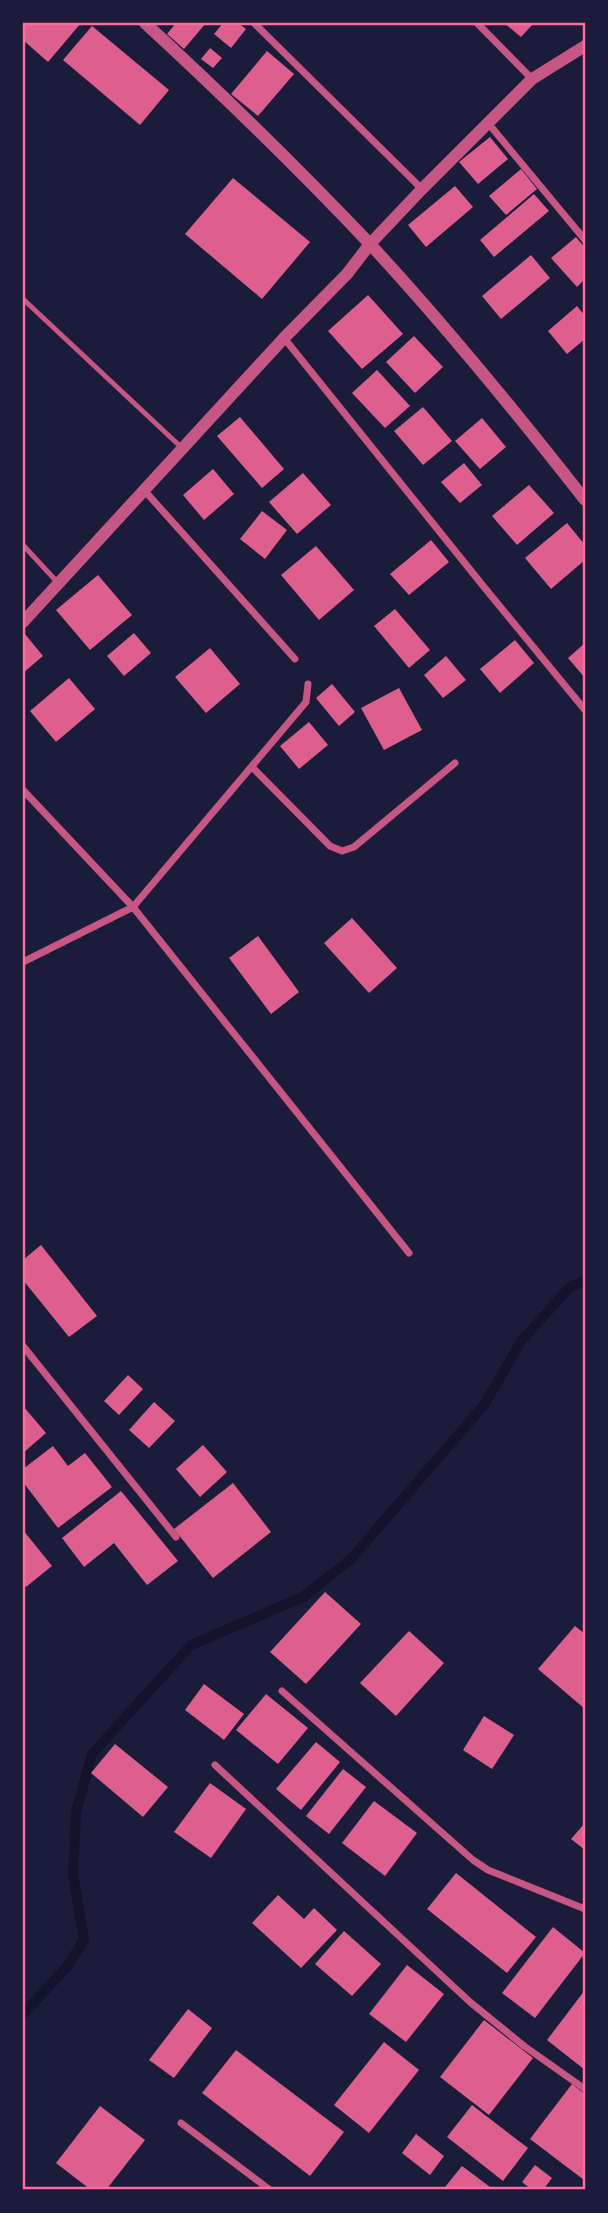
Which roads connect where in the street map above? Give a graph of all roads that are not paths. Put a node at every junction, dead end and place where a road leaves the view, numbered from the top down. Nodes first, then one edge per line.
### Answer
1 (145, 23) edge
2 (254, 23) edge
3 (477, 23) edge
4 (585, 46) edge
5 (532, 79) junction
6 (488, 123) junction
7 (422, 189) junction
8 (585, 240) edge
9 (370, 244) junction
10 (23, 299) edge
11 (284, 338) junction
12 (183, 449) junction
13 (144, 490) junction
14 (585, 500) edge
15 (23, 545) edge
16 (59, 584) junction
17 (23, 622) edge
18 (295, 659) dead end
19 (308, 684) dead end
20 (585, 710) edge
21 (455, 764) dead end
22 (252, 767) junction
23 (23, 790) edge
24 (133, 907) junction
25 (23, 962) edge
26 (409, 1253) dead end
27 (23, 1346) edge
28 (176, 1537) dead end
29 (282, 1691) dead end
30 (215, 1765) dead end
31 (585, 1909) edge
32 (585, 2089) edge
33 (181, 2123) dead end
34 (270, 2190) edge

1 - 9 street
2 - 7 street
3 - 5 street
4 - 5 street
5 - 6 street
6 - 7 street
6 - 8 street
7 - 9 street
9 - 11 street
9 - 14 street
10 - 12 lane
11 - 12 street
11 - 20 street
12 - 13 street
13 - 16 street
13 - 18 street
15 - 16 lane
16 - 17 street
19 - 22 street
21 - 22 street
22 - 24 street
23 - 24 street
24 - 25 street
24 - 26 street
27 - 28 street
29 - 31 street
30 - 32 street
33 - 34 street

